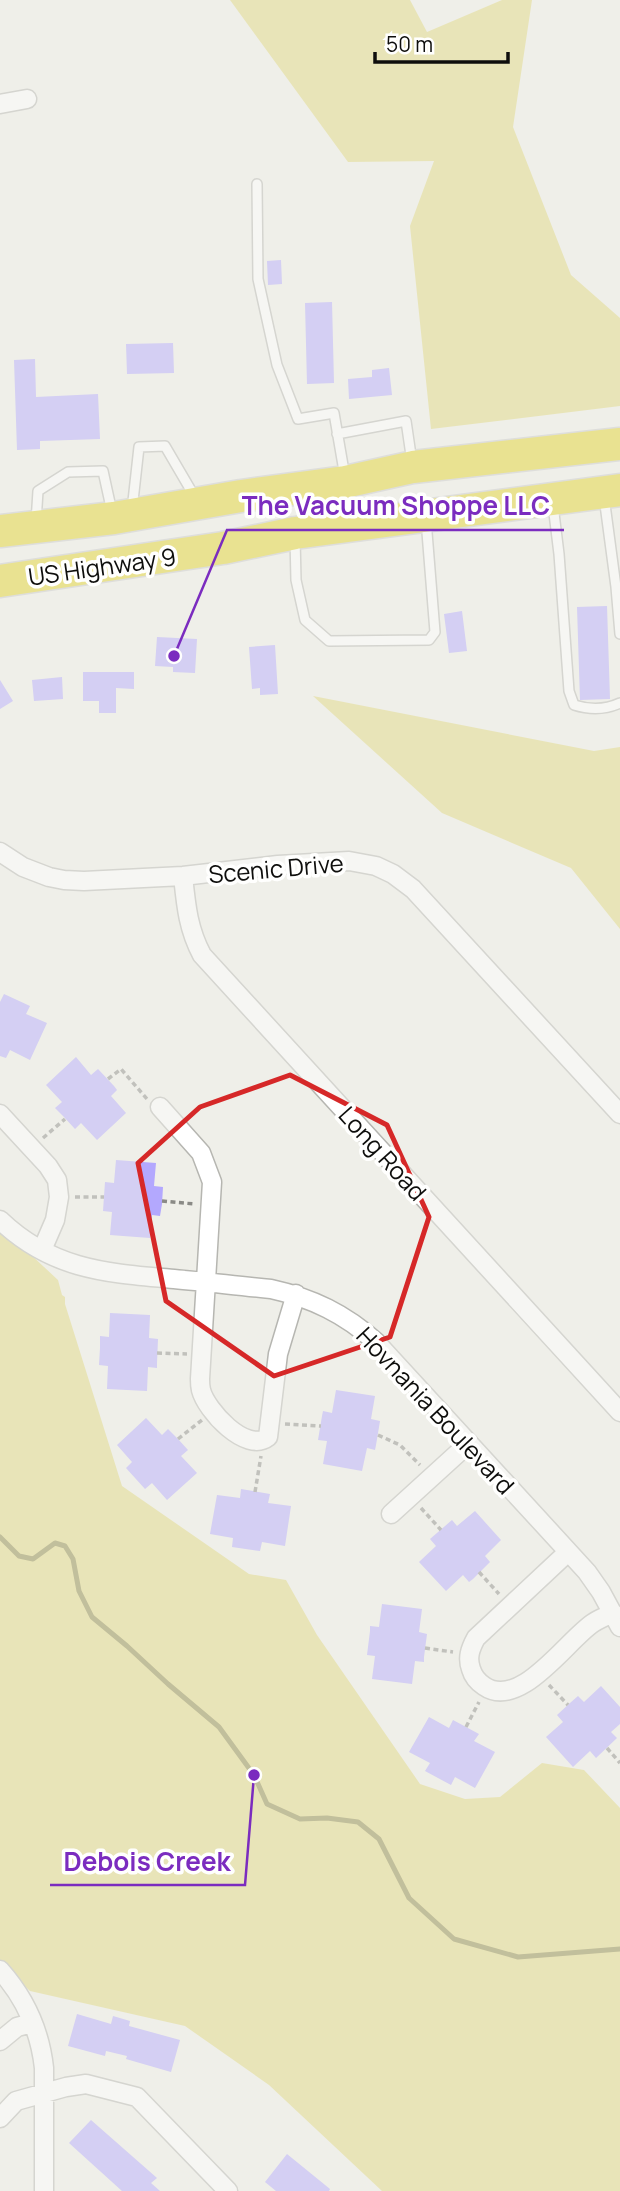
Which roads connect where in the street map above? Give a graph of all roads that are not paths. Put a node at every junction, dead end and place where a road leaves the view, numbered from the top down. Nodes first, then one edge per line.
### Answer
1 (27, 99) dead end
2 (0, 104) edge
3 (257, 184) dead end
4 (337, 434) junction
5 (620, 444) edge
6 (413, 467) junction
7 (345, 482) junction
8 (612, 491) edge
9 (552, 499) junction
10 (198, 503) junction
11 (123, 516) junction
12 (425, 516) junction
13 (36, 527) junction
14 (0, 531) edge
15 (295, 533) junction
16 (0, 581) edge
17 (620, 634) edge
18 (620, 703) edge
19 (0, 852) edge
20 (183, 876) junction
21 (160, 1107) road end
22 (0, 1114) edge
23 (620, 1114) edge
24 (0, 1220) edge
25 (42, 1250) junction
26 (205, 1282) junction
27 (296, 1294) junction
28 (620, 1412) edge
29 (469, 1443) junction
30 (391, 1514) dead end
31 (568, 1552) junction
32 (616, 1620) edge
33 (0, 1970) edge
34 (32, 2023) junction
35 (0, 2041) edge
36 (43, 2092) junction
37 (0, 2118) edge
38 (44, 2191) edge
39 (228, 2191) edge

1 - 2 street
3 - 4 lane
4 - 6 lane
4 - 7 lane
5 - 6 highway, US Highway 9
6 - 7 highway, US Highway 9
7 - 10 highway, US Highway 9
8 - 9 highway, US Highway 9
8 - 17 lane
9 - 12 highway, US Highway 9
9 - 18 lane
10 - 11 highway, US Highway 9
10 - 11 lane
11 - 13 highway, US Highway 9
11 - 13 lane
12 - 15 highway, US Highway 9
12 - 15 lane
13 - 14 highway, US Highway 9
15 - 16 highway, US Highway 9
19 - 20 street, Scenic Drive
20 - 23 street, Scenic Drive
20 - 28 street, Long Road
21 - 26 street
22 - 25 street
24 - 25 street, Hovnania Boulevard
25 - 26 street, Hovnania Boulevard
26 - 27 street, Hovnania Boulevard
26 - 27 street
27 - 29 street, Hovnania Boulevard
29 - 30 street
29 - 31 street, Hovnania Boulevard
31 - 32 street, Hovnania Boulevard
31 - 32 street
33 - 34 street
34 - 35 street
34 - 36 street
36 - 37 street
36 - 38 street
36 - 39 street

